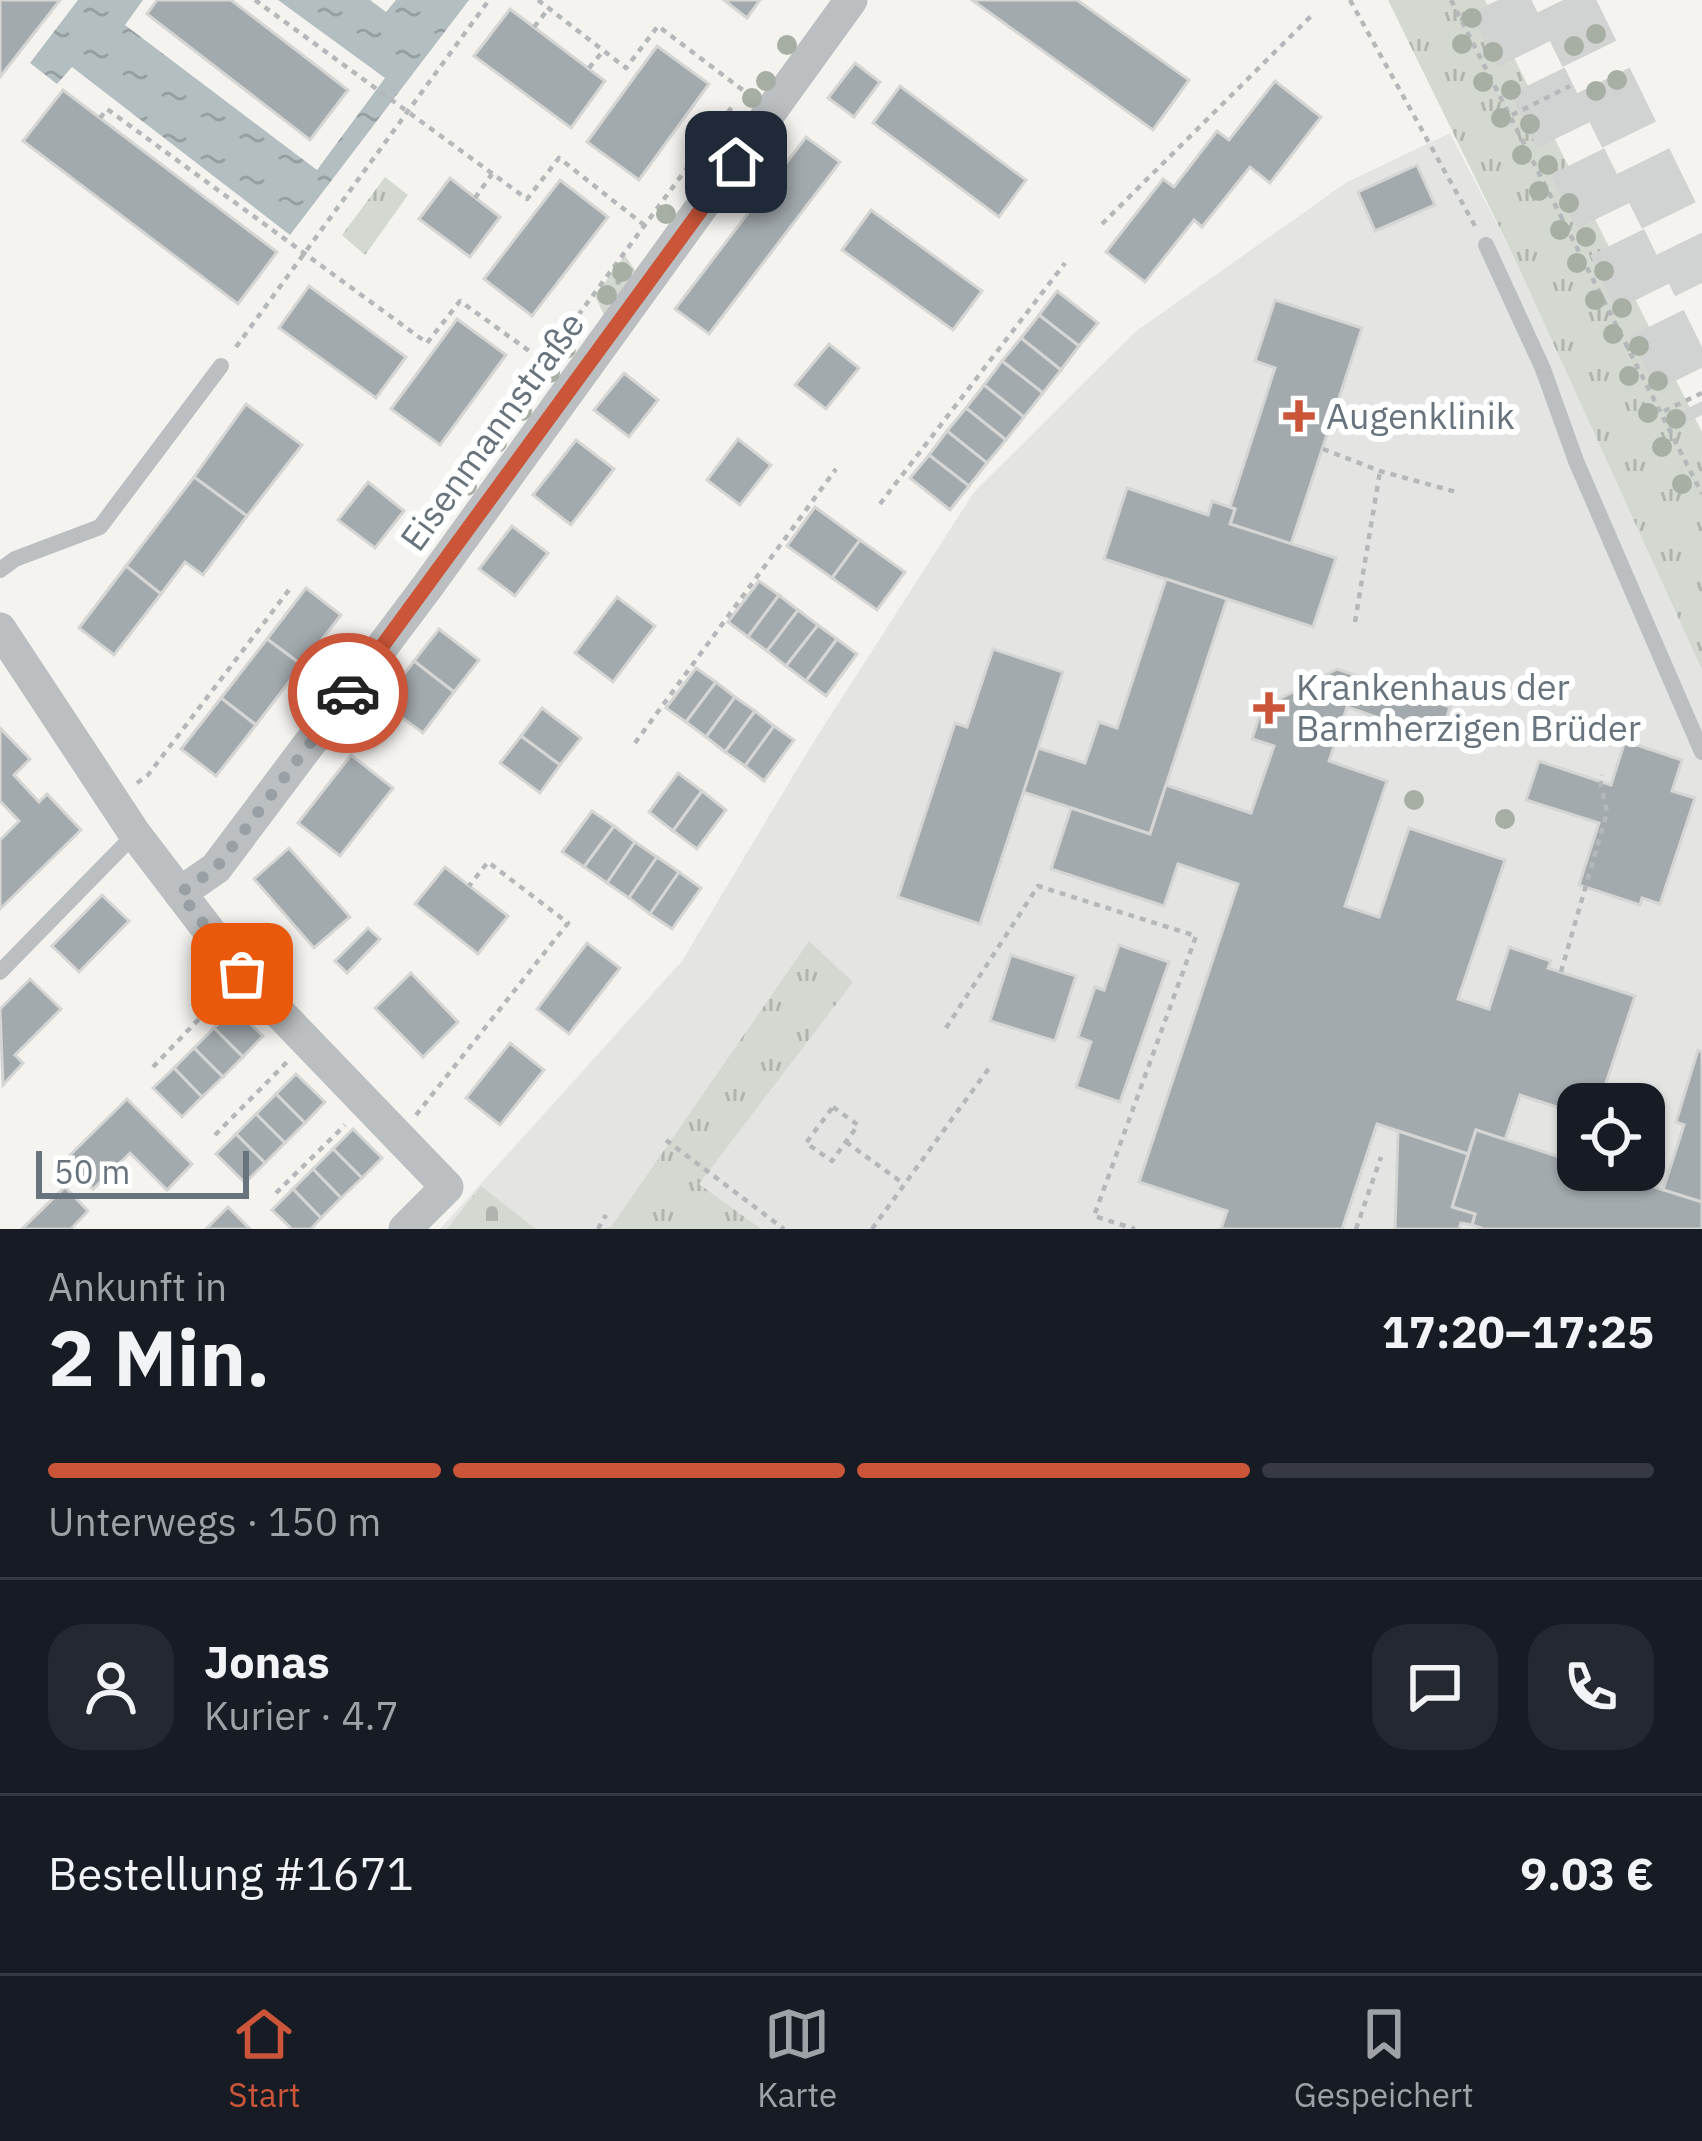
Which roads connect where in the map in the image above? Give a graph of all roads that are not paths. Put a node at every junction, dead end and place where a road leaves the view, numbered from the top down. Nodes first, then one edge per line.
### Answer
1 (851, 0) edge
2 (1486, 245) road end
3 (221, 365) road end
4 (0, 570) edge
5 (0, 628) edge
6 (1702, 752) edge
7 (135, 834) junction
8 (180, 893) junction
9 (0, 972) edge
10 (405, 1229) edge

1 - 8 street, Eisenmannstraße
2 - 6 lane
3 - 4 lane
5 - 7 street
7 - 8 street
7 - 9 lane
8 - 10 street

